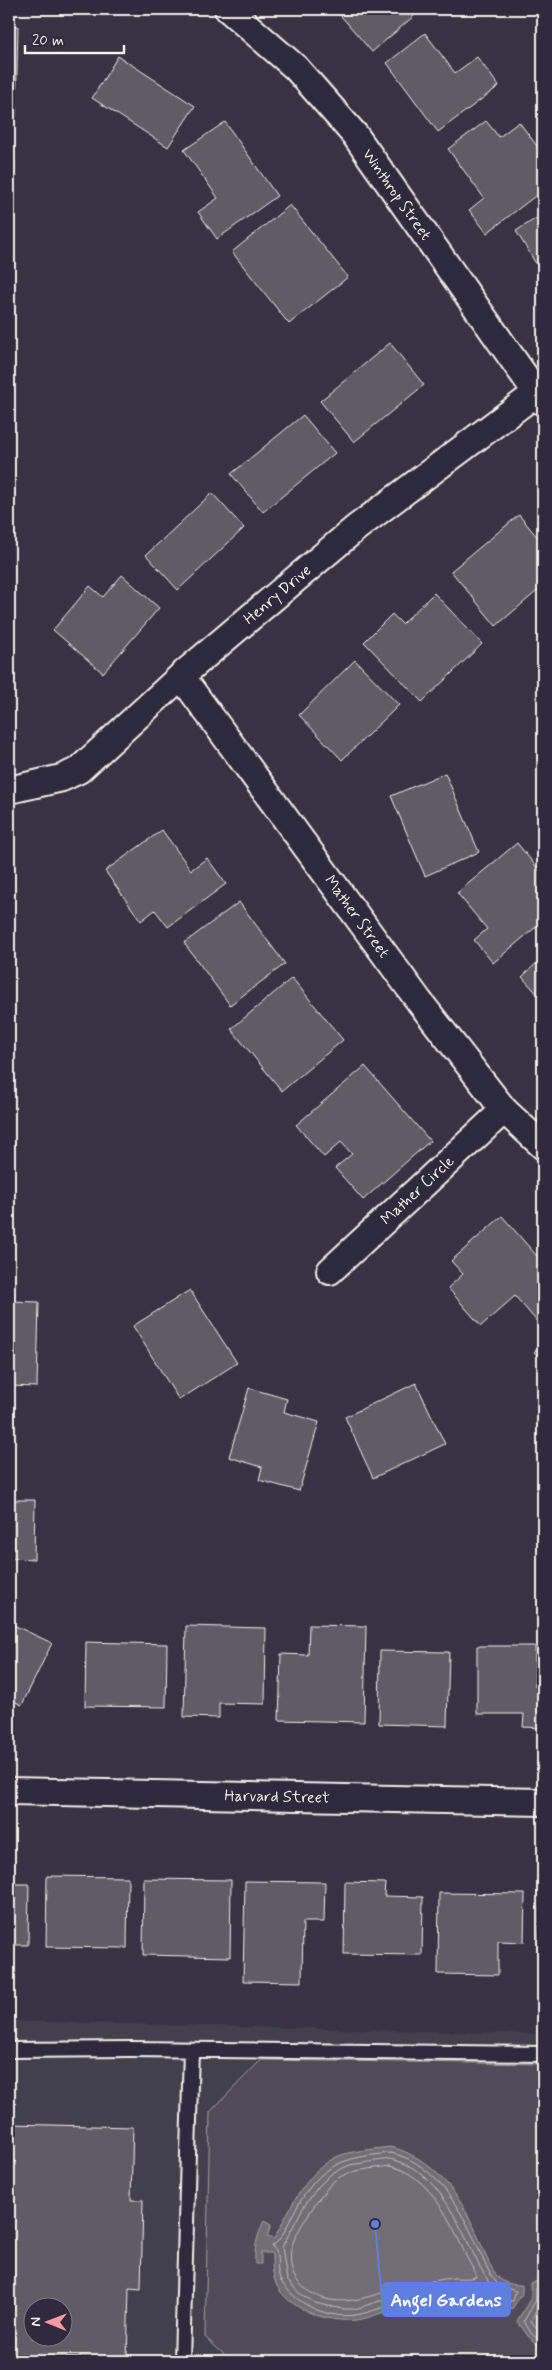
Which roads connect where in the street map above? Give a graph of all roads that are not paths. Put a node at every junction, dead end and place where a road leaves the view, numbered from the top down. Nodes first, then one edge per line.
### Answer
1 (228, 9) edge
2 (541, 395) edge
3 (182, 676) junction
4 (9, 790) edge
5 (504, 1110) junction
6 (543, 1146) edge
7 (330, 1271) dead end
8 (9, 1791) edge
9 (543, 1802) edge
10 (9, 2050) edge
11 (190, 2050) junction
12 (543, 2054) edge
13 (182, 2361) edge

1 - 2 street, Winthrop Street
2 - 3 street, Henry Drive
3 - 4 street, Henry Drive
3 - 5 street, Mather Street
5 - 6 street, Mather Street
5 - 7 street, Mather Circle
8 - 9 street, Harvard Street
10 - 11 lane
11 - 12 lane
11 - 13 lane

